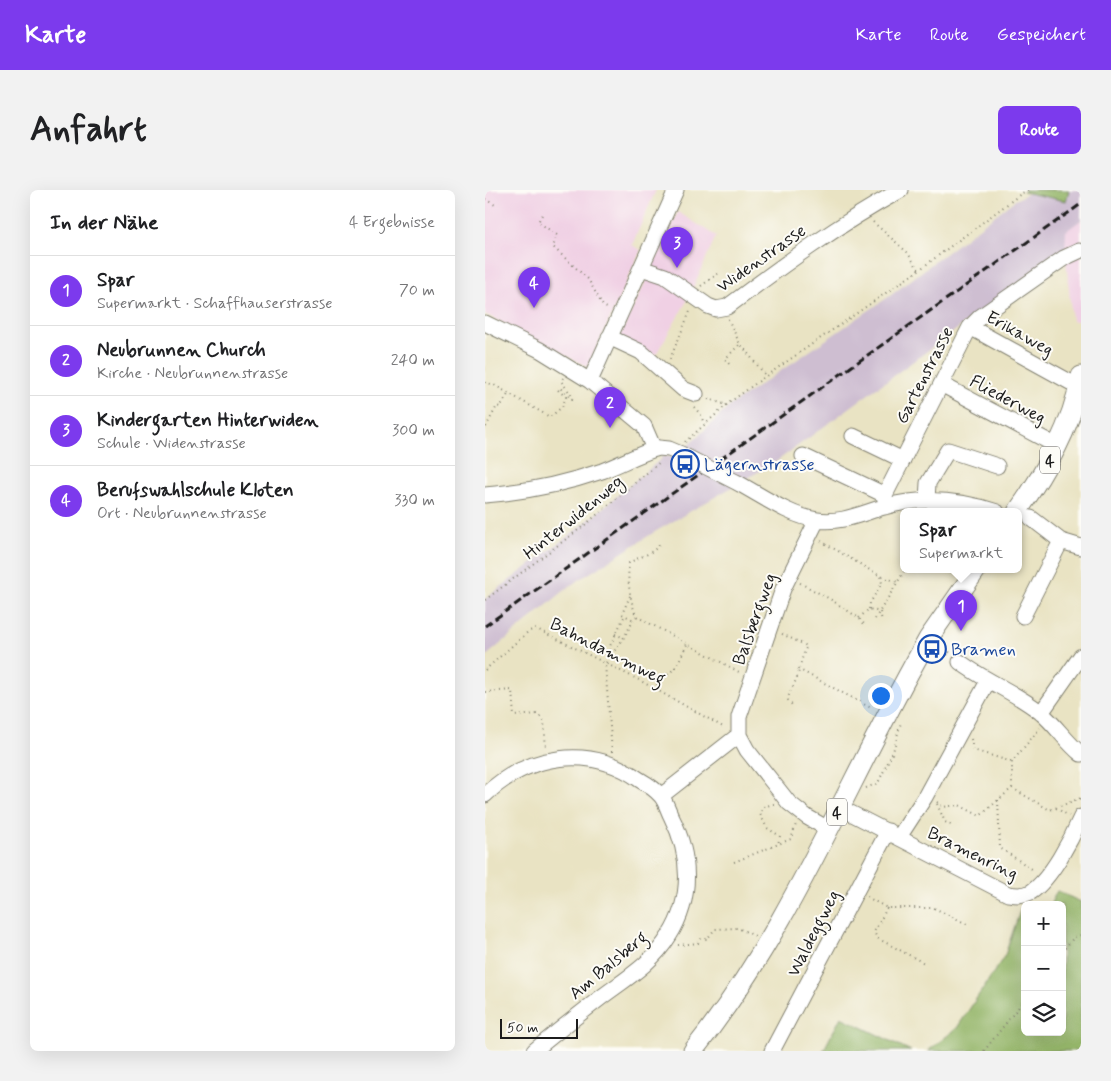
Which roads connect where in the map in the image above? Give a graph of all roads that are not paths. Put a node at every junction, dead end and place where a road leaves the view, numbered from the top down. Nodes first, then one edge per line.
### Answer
1 (676, 190) edge
2 (901, 190) edge
3 (1080, 247) edge
4 (641, 268) junction
5 (485, 323) edge
6 (969, 327) junction
7 (609, 338) junction
8 (590, 381) junction
9 (1080, 382) edge
10 (941, 384) junction
11 (696, 394) road end
12 (853, 436) dead end
13 (1057, 446) junction
14 (654, 449) junction
15 (803, 456) dead end
16 (903, 460) junction
17 (997, 466) dead end
18 (485, 495) edge
19 (927, 500) junction
20 (885, 501) junction
21 (984, 508) edge
22 (1024, 515) edge
23 (817, 520) junction
24 (1061, 541) junction
25 (1081, 547) edge
26 (974, 573) edge
27 (1023, 616) dead end
28 (1081, 656) edge
29 (960, 662) road end
30 (988, 681) junction
31 (1044, 716) junction
32 (733, 732) junction
33 (1081, 754) edge
34 (485, 795) edge
35 (661, 796) junction
36 (839, 807) junction
37 (1081, 816) edge
38 (828, 829) junction
39 (893, 834) junction
40 (534, 1051) edge
41 (693, 1051) edge
42 (772, 1051) edge

1 - 4 street
2 - 4 street, Widenstrasse
3 - 6 street, Gartenstrasse
4 - 7 street
5 - 8 street
6 - 9 street, Erikaweg
6 - 10 street, Gartenstrasse
7 - 8 street
7 - 11 street
8 - 14 street
9 - 13 main road, 4
10 - 13 street, Fliederweg
10 - 16 street, Gartenstrasse
12 - 16 street
13 - 22 main road, 4
14 - 18 street
14 - 23 street, bridge
15 - 20 street
16 - 20 street, Gartenstrasse
17 - 19 street
19 - 20 street
19 - 21 street
20 - 23 street
22 - 24 street
23 - 32 street, Balsbergweg
24 - 25 street
24 - 27 street
26 - 36 main road, 4
28 - 31 street
29 - 30 street
30 - 31 street
30 - 39 street, Bramenring
31 - 33 street
32 - 35 street
32 - 38 street
34 - 35 street, Am Balsberg
35 - 40 street, Am Balsberg
36 - 38 main road, 4
36 - 39 street, Bramenring
37 - 39 street, Bramenring
38 - 41 main road, 4
39 - 42 street, Waldeggweg

